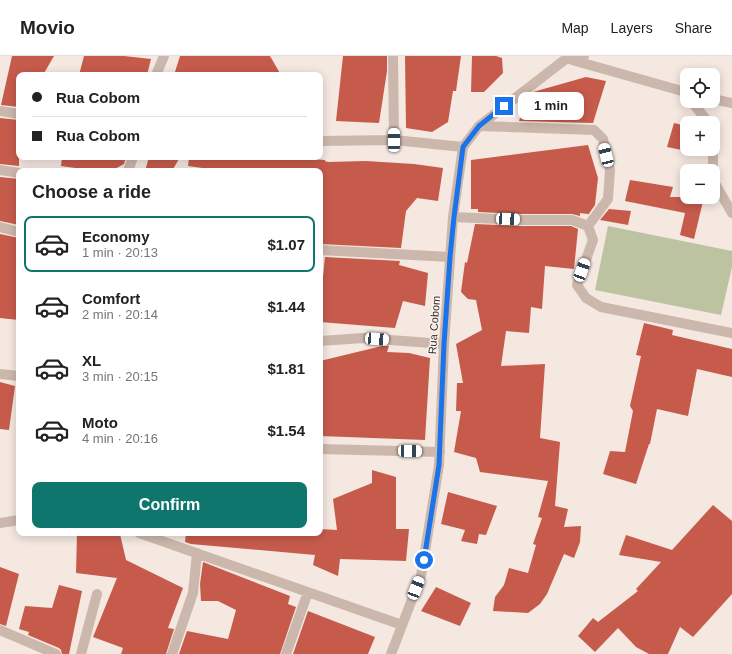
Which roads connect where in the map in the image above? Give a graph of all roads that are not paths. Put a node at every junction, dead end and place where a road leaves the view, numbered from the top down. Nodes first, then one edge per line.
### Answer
1 (164, 56) edge
2 (393, 56) edge
3 (584, 56) edge
4 (562, 57) edge
5 (157, 72) edge
6 (680, 92) edge
7 (720, 100) edge
8 (732, 103) edge
9 (697, 108) edge
10 (0, 111) edge
11 (16, 114) edge
12 (704, 116) edge
13 (479, 126) junction
14 (394, 140) junction
15 (323, 141) edge
16 (463, 147) junction
17 (0, 170) edge
18 (16, 173) edge
19 (720, 192) edge
20 (732, 213) edge
21 (454, 217) junction
22 (588, 226) junction
23 (0, 227) edge
24 (16, 231) edge
25 (323, 250) edge
26 (450, 257) junction
27 (732, 333) edge
28 (323, 341) edge
29 (444, 344) junction
30 (0, 374) edge
31 (16, 376) edge
32 (323, 449) edge
33 (440, 452) junction
34 (16, 520) edge
35 (0, 522) edge
36 (148, 536) edge
37 (197, 553) junction
38 (308, 592) junction
39 (97, 594) dead end
40 (402, 625) junction
41 (0, 630) edge
42 (56, 654) edge
43 (80, 654) edge
44 (172, 654) edge
45 (286, 654) edge
46 (391, 654) edge

1 - 5 street
2 - 14 street
3 - 4 street
4 - 6 street
4 - 13 street, Rua Cobom
7 - 8 street
9 - 12 street
10 - 11 street
13 - 16 street, Rua Cobom
13 - 22 street
14 - 15 street
14 - 16 street
16 - 21 street, Rua Cobom
17 - 18 street
19 - 20 street
21 - 22 street
21 - 26 street, Rua Cobom
22 - 27 street
23 - 24 street
25 - 26 street
26 - 29 street, Rua Cobom
28 - 29 street
29 - 33 street, Rua Cobom
30 - 31 street
32 - 33 street
33 - 40 street, Rua Cobom
34 - 35 street
36 - 37 street
37 - 38 street
37 - 44 street
38 - 40 street
38 - 45 street
39 - 43 street
40 - 46 street, Rua Cobom
41 - 42 street

